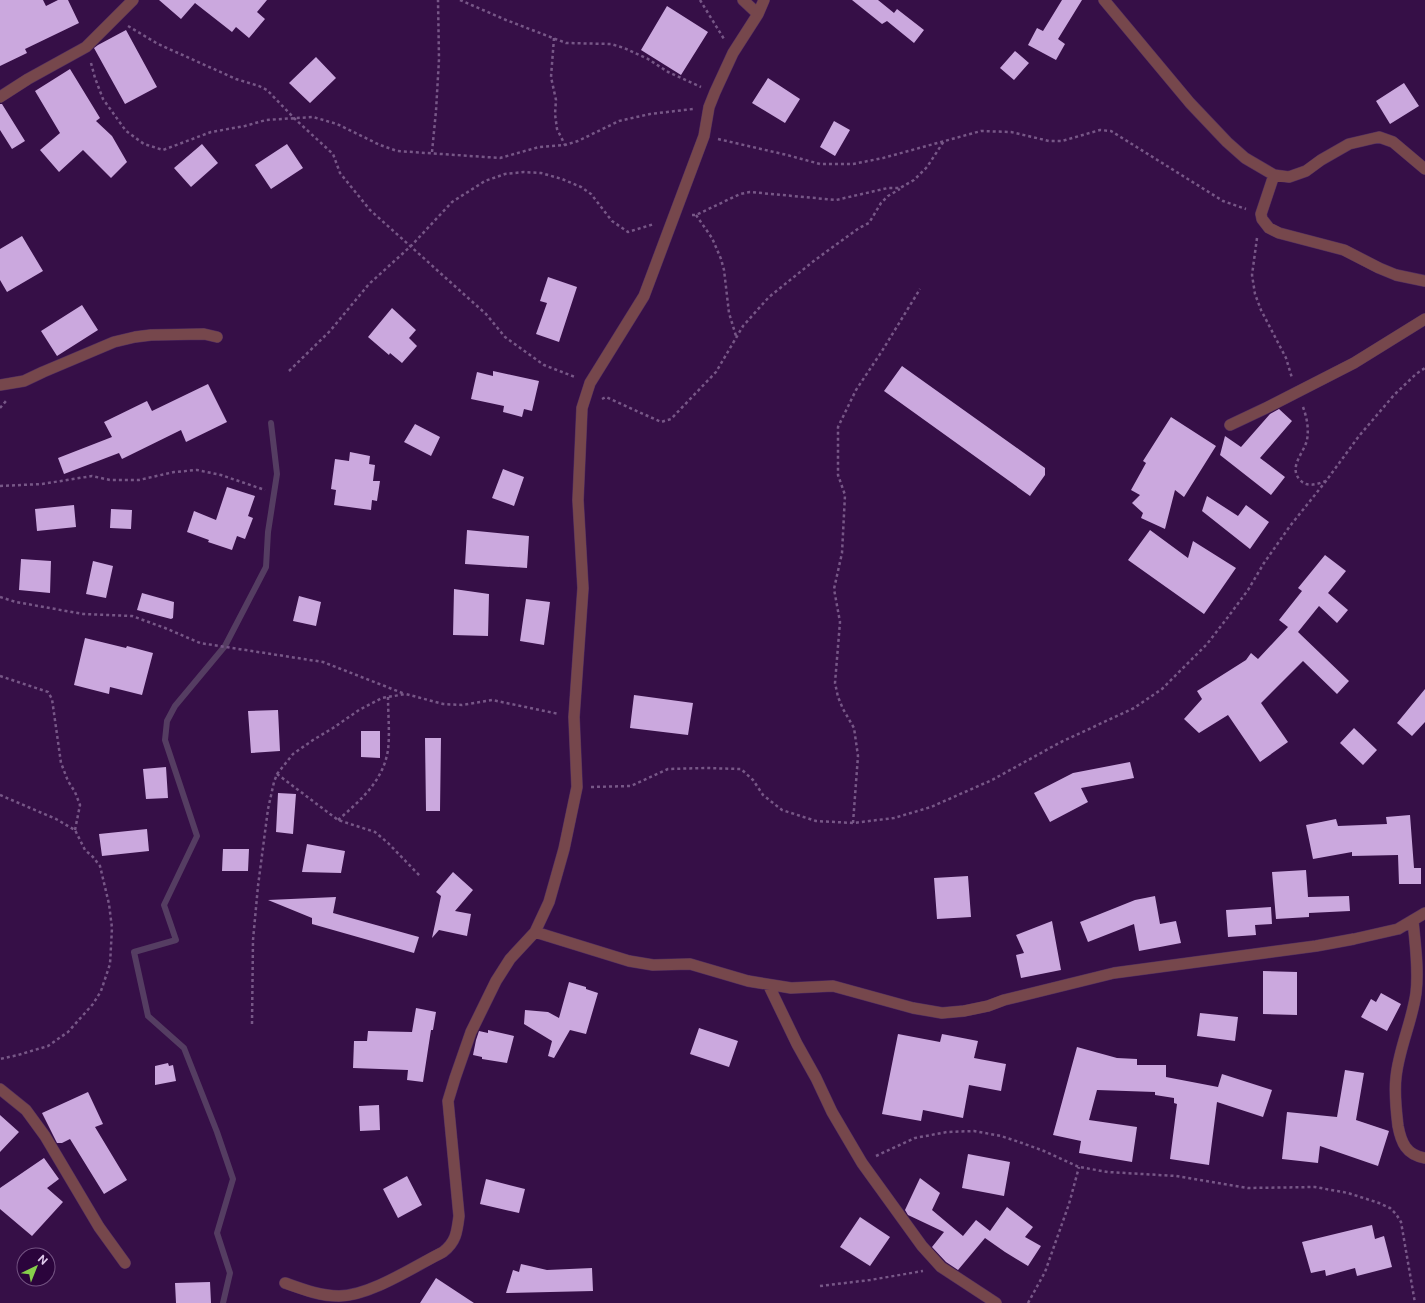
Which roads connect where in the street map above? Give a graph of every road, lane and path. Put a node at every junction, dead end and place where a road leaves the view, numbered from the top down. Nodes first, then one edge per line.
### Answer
1 (133, 0) edge
2 (438, 0) edge
3 (460, 0) edge
4 (700, 0) edge
5 (743, 0) edge
6 (764, 0) edge
7 (1104, 0) edge
8 (758, 14) junction
9 (115, 19) junction
10 (554, 38) junction
11 (86, 47) junction
12 (733, 53) junction
13 (715, 92) junction
14 (0, 97) edge
15 (709, 107) junction
16 (295, 119) junction
17 (704, 136) junction
18 (944, 141) junction
19 (565, 145) junction
20 (432, 152) junction
21 (1425, 169) edge
22 (1274, 175) junction
23 (900, 188) junction
24 (696, 215) junction
25 (1262, 216) junction
26 (673, 217) junction
27 (411, 246) junction
28 (1425, 281) edge
29 (920, 289) dead end
30 (1425, 319) edge
31 (217, 337) dead end
32 (736, 337) junction
33 (1425, 368) edge
34 (289, 370) dead end
35 (590, 383) junction
36 (0, 384) edge
37 (1296, 392) junction
38 (582, 408) junction
39 (1230, 425) dead end
40 (1326, 481) junction
41 (0, 486) edge
42 (265, 490) dead end
43 (0, 597) edge
44 (0, 676) edge
45 (406, 694) junction
46 (388, 697) junction
47 (574, 717) junction
48 (277, 774) junction
49 (577, 787) junction
50 (0, 795) edge
51 (338, 820) junction
52 (853, 823) junction
53 (75, 830) junction
54 (420, 876) dead end
55 (1425, 913) edge
56 (1413, 920) junction
57 (535, 932) junction
58 (769, 986) junction
59 (252, 1024) dead end
60 (0, 1059) edge
61 (0, 1089) edge
62 (1425, 1158) edge
63 (862, 1163) junction
64 (1079, 1167) junction
65 (125, 1263) dead end
66 (941, 1267) junction
67 (285, 1283) dead end
68 (820, 1286) dead end
69 (996, 1303) edge
70 (1028, 1303) edge
71 (1414, 1303) edge

1 - 9 street
2 - 20 path
3 - 10 path
4 - 12 path
5 - 8 street
6 - 8 street
7 - 22 street
8 - 12 street
9 - 11 street
9 - 16 path
10 - 13 path
10 - 19 path
11 - 14 street
11 - 16 path
12 - 13 street
13 - 15 street
15 - 17 street
15 - 19 path
16 - 20 path
16 - 27 path
17 - 18 path
17 - 26 street
18 - 23 path
18 - 25 path
19 - 20 path
21 - 22 street
22 - 25 street
23 - 24 path
23 - 32 path
24 - 26 path
24 - 32 path
25 - 28 street
25 - 37 path
26 - 27 path
26 - 35 street
27 - 34 path
27 - 35 path
29 - 52 path
30 - 37 street
31 - 36 street
32 - 38 path
33 - 40 path
35 - 38 street
37 - 39 street
37 - 40 path
38 - 47 street
40 - 52 path
41 - 42 path
43 - 45 path
44 - 53 path
45 - 46 path
45 - 47 path
46 - 48 path
46 - 51 path
47 - 49 street
48 - 51 path
48 - 59 path
49 - 52 path
49 - 57 street
50 - 53 path
51 - 54 path
53 - 60 path
55 - 56 street
56 - 58 street
56 - 62 street
57 - 58 street
57 - 67 street
58 - 63 street
61 - 65 street
63 - 64 path
63 - 66 street
64 - 70 path
64 - 71 path
66 - 68 path
66 - 69 street

